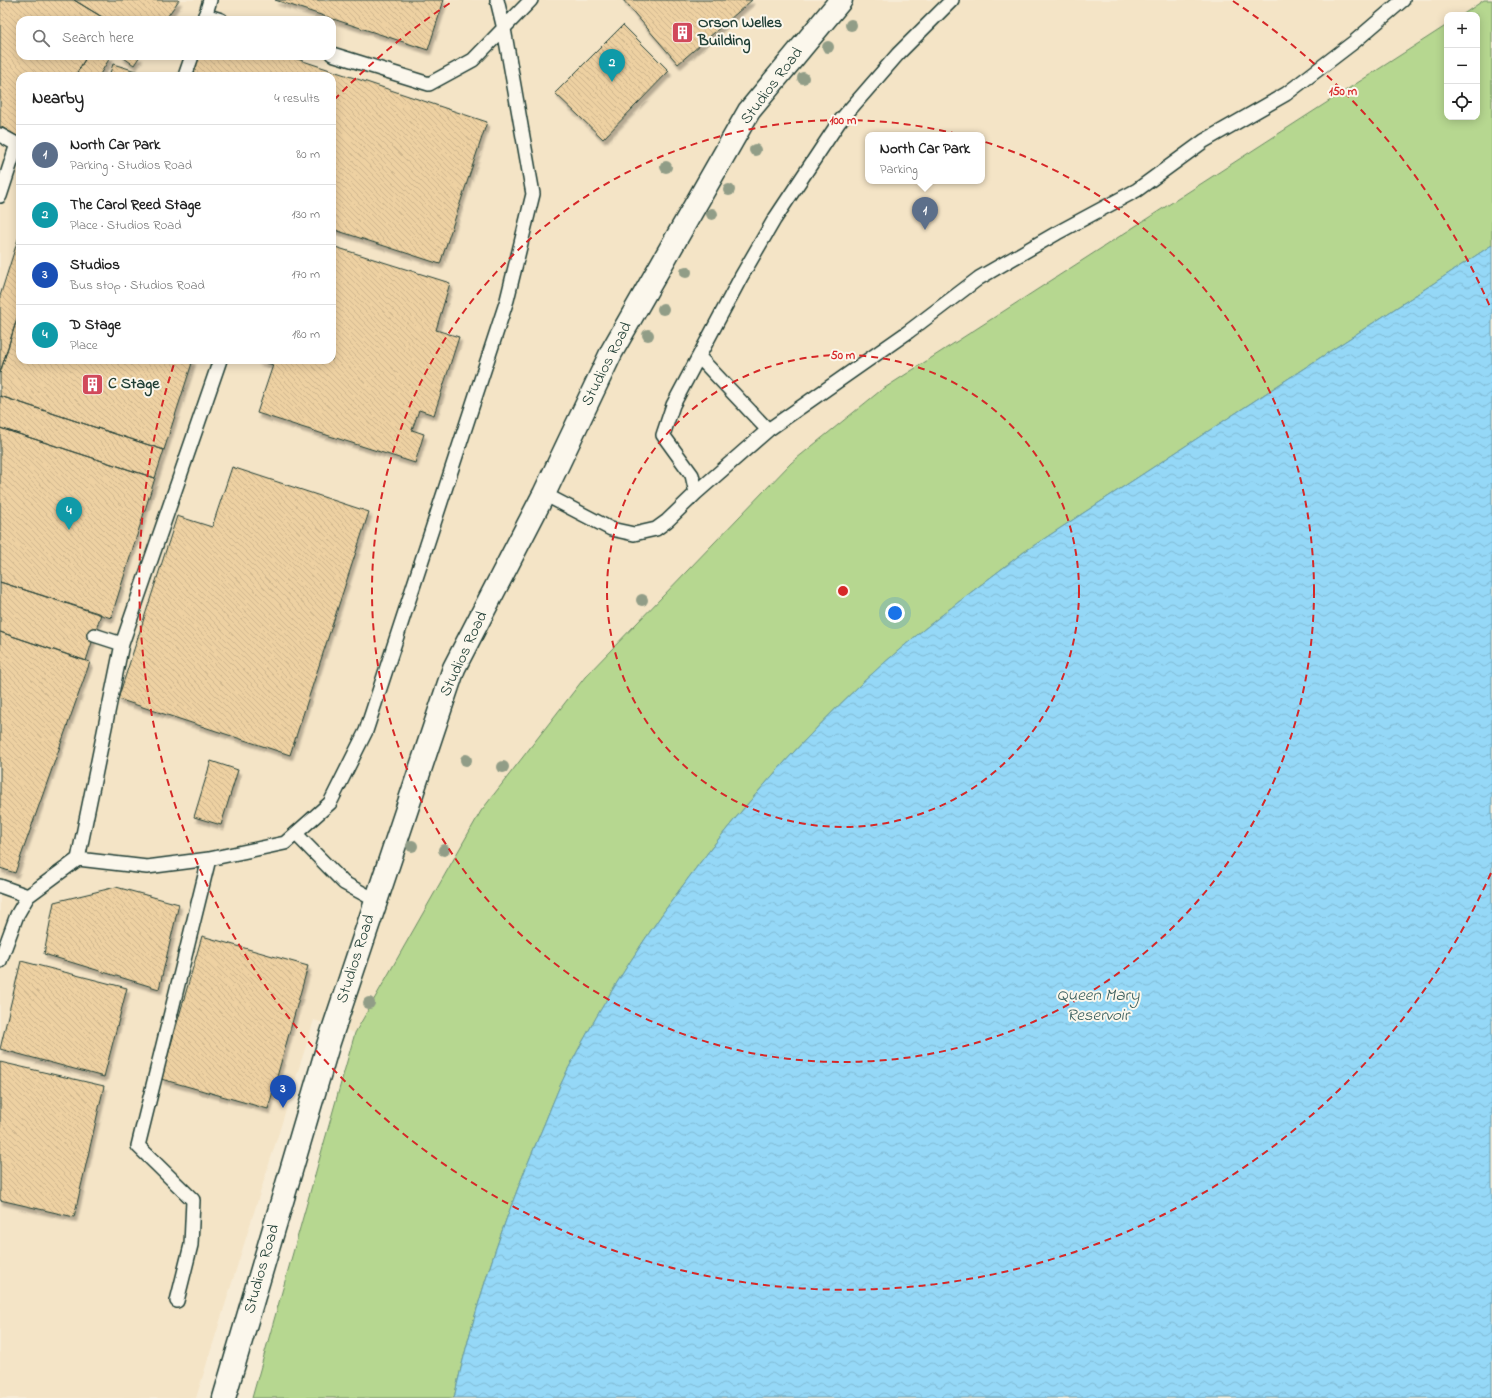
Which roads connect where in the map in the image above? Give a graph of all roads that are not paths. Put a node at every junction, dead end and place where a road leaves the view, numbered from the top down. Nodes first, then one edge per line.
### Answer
1 (210, 0) edge
2 (497, 0) edge
3 (531, 0) edge
4 (841, 0) edge
5 (952, 0) edge
6 (1403, 0) edge
7 (205, 16) edge
8 (504, 29) junction
9 (336, 55) edge
10 (191, 60) edge
11 (186, 72) edge
12 (0, 136) edge
13 (16, 144) edge
14 (16, 151) edge
15 (0, 196) edge
16 (699, 357) junction
17 (219, 364) edge
18 (768, 430) junction
19 (696, 493) junction
20 (544, 494) junction
21 (94, 635) dead end
22 (122, 644) junction
23 (296, 834) junction
24 (78, 859) junction
25 (209, 859) junction
26 (0, 886) edge
27 (28, 896) junction
28 (375, 900) junction
29 (0, 961) edge
30 (177, 1301) dead end
31 (224, 1398) edge

1 - 7 lane
2 - 8 lane
3 - 8 lane
4 - 20 street, Studios Road
5 - 16 lane
6 - 18 lane
8 - 9 lane
8 - 23 lane
10 - 11 lane
12 - 13 lane
14 - 15 lane
16 - 18 lane
16 - 19 lane
17 - 22 lane
18 - 19 lane
19 - 20 lane
20 - 28 street, Studios Road
21 - 22 lane
22 - 24 lane
23 - 25 lane
23 - 28 lane
24 - 25 lane
24 - 27 lane
25 - 30 lane
26 - 27 lane
27 - 29 lane
28 - 31 street, Studios Road

